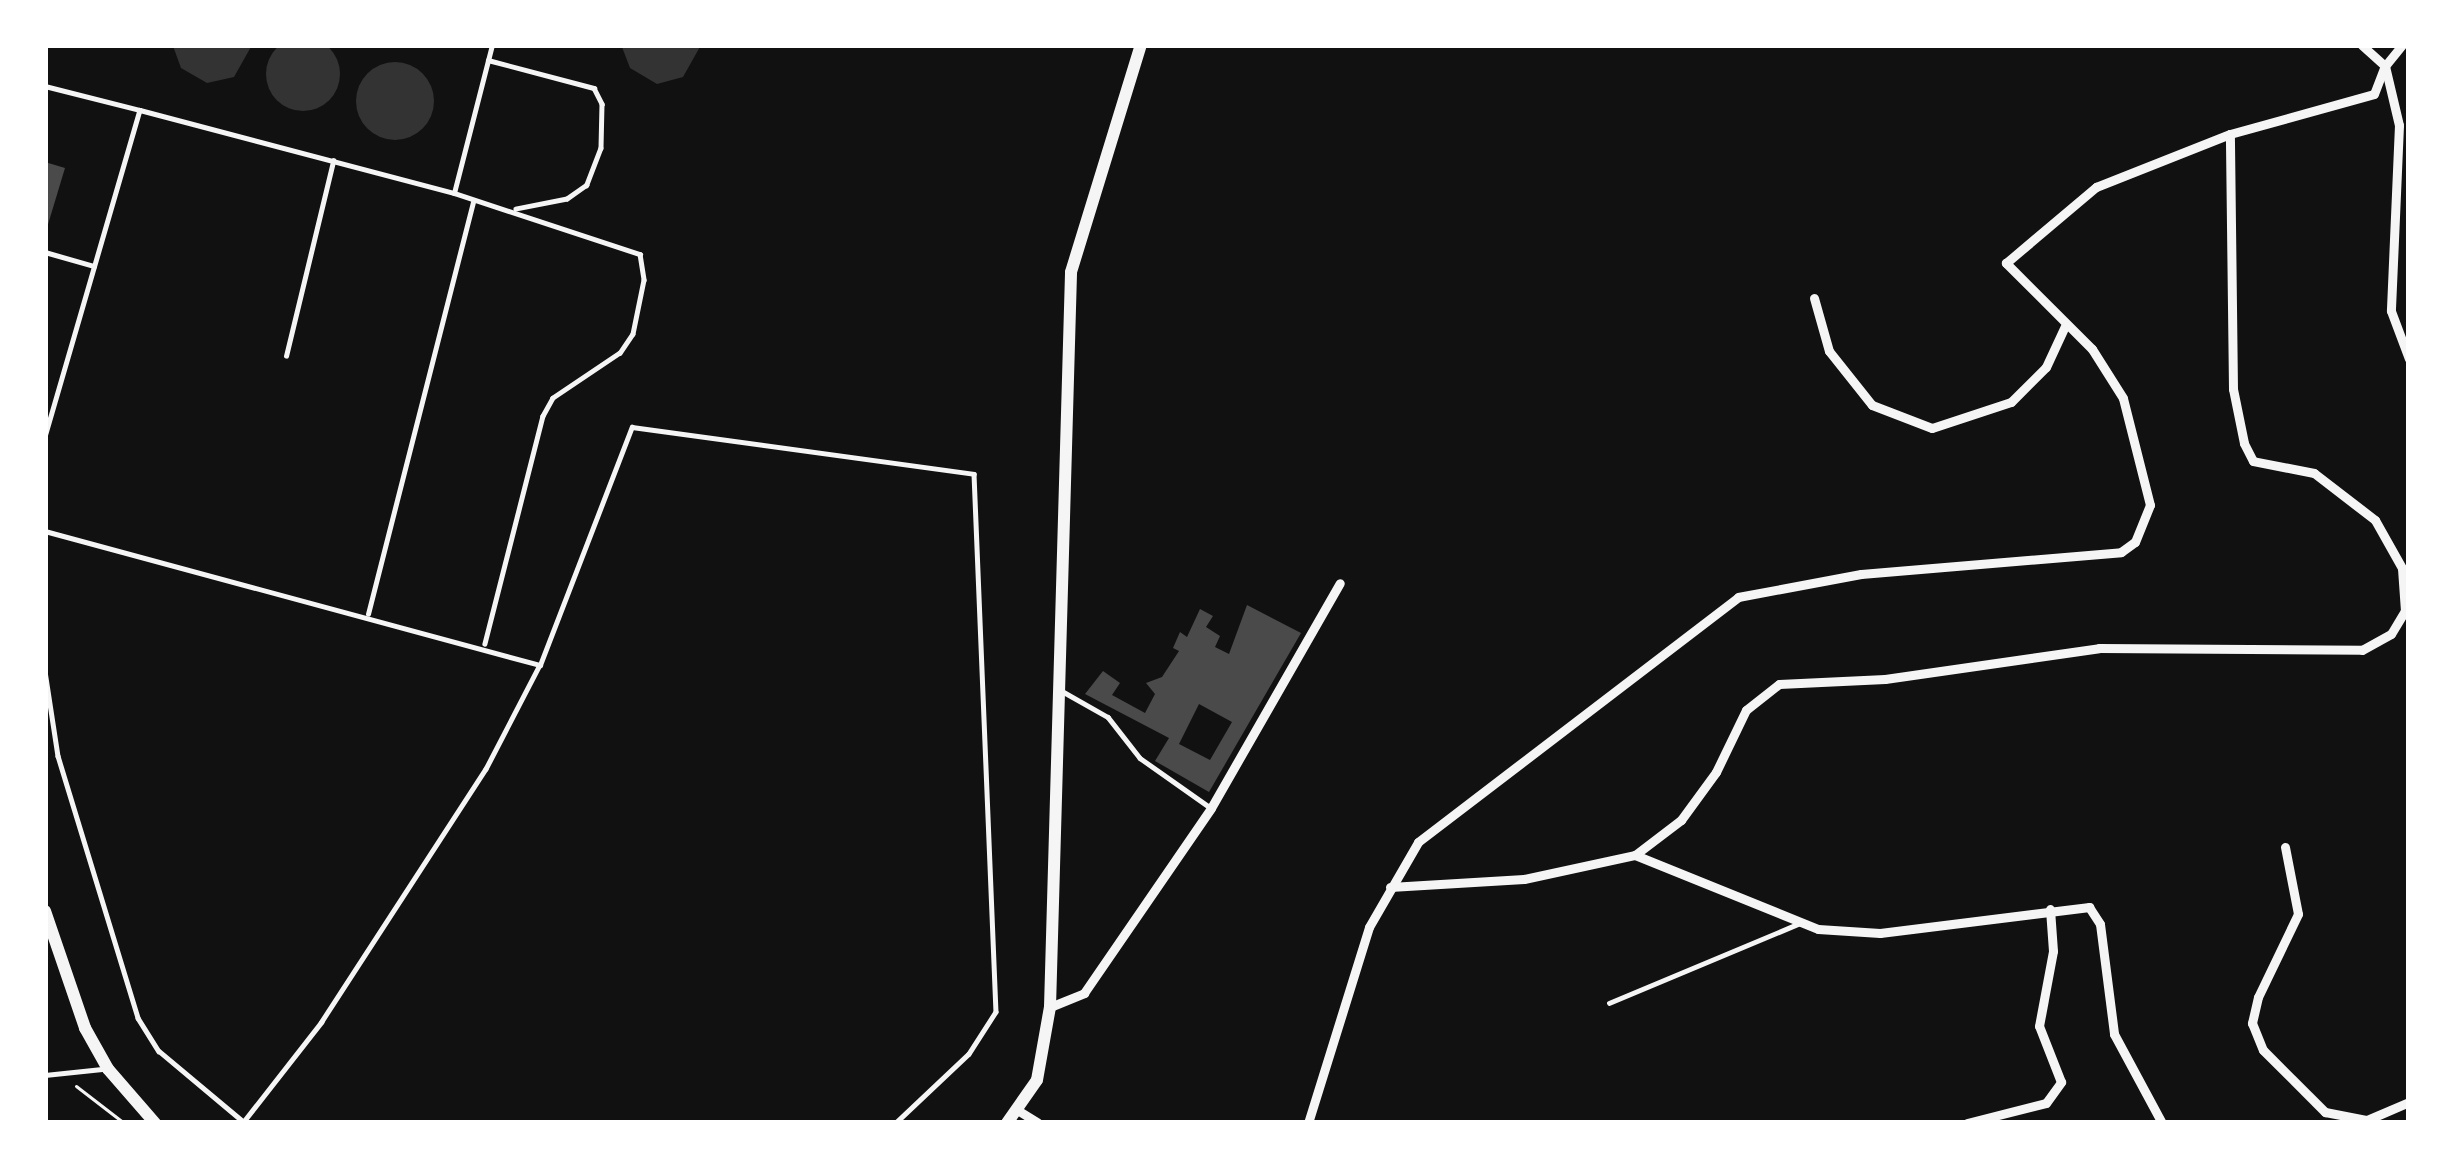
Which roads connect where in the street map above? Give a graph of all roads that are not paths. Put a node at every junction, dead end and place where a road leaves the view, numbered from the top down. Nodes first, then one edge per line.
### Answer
1 (492, 45) edge
2 (1141, 45) edge
3 (2362, 45) edge
4 (2402, 45) edge
5 (488, 60) junction
6 (2385, 66) junction
7 (45, 86) edge
8 (140, 110) junction
9 (2230, 134) junction
10 (333, 160) junction
11 (454, 193) junction
12 (474, 199) junction
13 (511, 211) junction
14 (45, 252) edge
15 (94, 266) junction
16 (1814, 298) dead end
17 (2065, 326) junction
18 (286, 356) dead end
19 (2409, 359) edge
20 (45, 436) edge
21 (45, 531) edge
22 (1340, 583) dead end
23 (368, 614) junction
24 (485, 644) junction
25 (540, 665) junction
26 (45, 671) edge
27 (1058, 691) junction
28 (1211, 808) junction
29 (2285, 847) dead end
30 (1635, 855) junction
31 (1390, 887) junction
32 (2050, 910) junction
33 (45, 911) edge
34 (1801, 923) junction
35 (1610, 1003) dead end
36 (1050, 1007) junction
37 (108, 1069) junction
38 (45, 1076) edge
39 (2409, 1102) edge
40 (1019, 1111) junction
41 (155, 1123) edge
42 (245, 1123) edge
43 (896, 1123) edge
44 (1007, 1123) edge
45 (1038, 1123) edge
46 (1308, 1123) edge
47 (1967, 1123) edge
48 (2162, 1123) edge

1 - 5 lane
2 - 27 street
3 - 6 street
4 - 6 street
5 - 11 lane
5 - 13 lane
6 - 9 street
6 - 19 street
7 - 8 lane
8 - 10 lane
8 - 15 lane
9 - 17 street
9 - 30 street
10 - 11 lane
10 - 18 lane
11 - 12 lane
12 - 13 lane
12 - 23 lane
13 - 24 lane
14 - 15 lane
15 - 20 lane
16 - 17 street
17 - 31 street
21 - 23 lane
22 - 28 street
23 - 24 lane
24 - 25 lane
25 - 42 lane
25 - 43 lane
26 - 42 lane
27 - 28 lane
27 - 36 street
28 - 36 street
29 - 39 street
30 - 31 street
30 - 34 street
31 - 46 street
32 - 34 street
32 - 47 street
32 - 48 street
33 - 37 street
34 - 35 lane
36 - 40 street
37 - 38 lane
37 - 41 street
40 - 44 street
40 - 45 street

